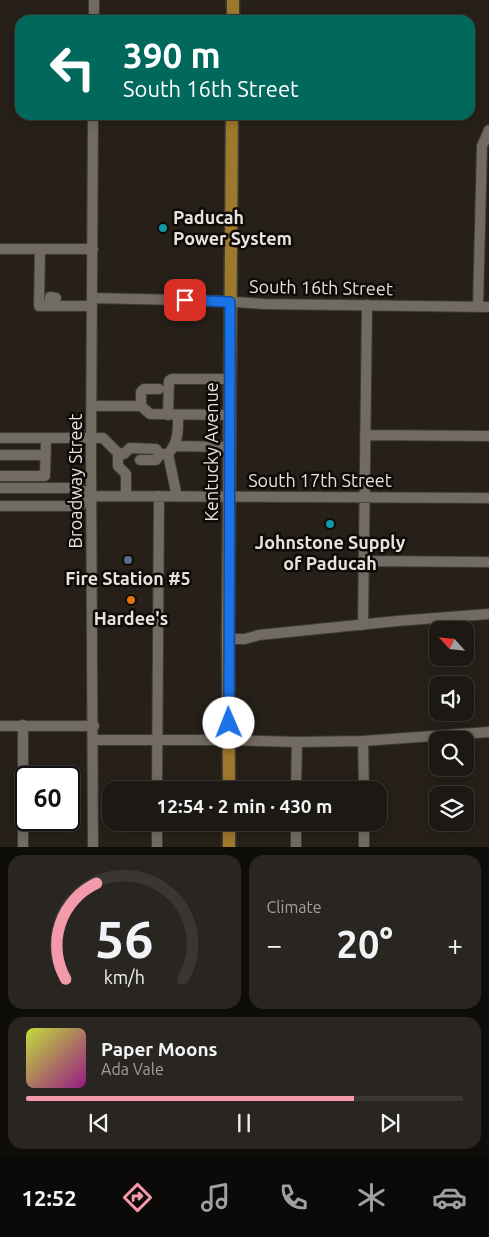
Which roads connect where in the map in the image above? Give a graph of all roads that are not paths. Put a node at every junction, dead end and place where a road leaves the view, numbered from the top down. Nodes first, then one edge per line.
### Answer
1 (94, 0) edge
2 (233, 0) edge
3 (94, 15) edge
4 (233, 15) edge
5 (93, 120) edge
6 (232, 120) edge
7 (489, 130) edge
8 (485, 208) edge
9 (0, 249) edge
10 (40, 249) junction
11 (93, 249) junction
12 (92, 302) junction
13 (230, 302) junction
14 (366, 305) junction
15 (484, 307) edge
16 (230, 379) junction
17 (159, 389) dead end
18 (92, 406) junction
19 (141, 406) junction
20 (173, 415) junction
21 (230, 415) junction
22 (365, 435) junction
23 (489, 436) edge
24 (0, 438) edge
25 (46, 438) junction
26 (91, 438) junction
27 (175, 446) junction
28 (230, 447) junction
29 (121, 453) junction
30 (164, 454) junction
31 (0, 455) edge
32 (46, 455) junction
33 (2, 476) edge
34 (26, 476) junction
35 (45, 476) junction
36 (2, 488) edge
37 (26, 488) junction
38 (45, 488) junction
39 (92, 496) junction
40 (126, 496) junction
41 (159, 496) junction
42 (177, 497) junction
43 (230, 497) junction
44 (364, 497) junction
45 (489, 498) edge
46 (0, 506) edge
47 (363, 561) junction
48 (489, 562) edge
49 (489, 614) edge
50 (362, 625) junction
51 (228, 639) junction
52 (23, 725) junction
53 (0, 726) edge
54 (94, 726) junction
55 (489, 732) edge
56 (94, 740) junction
57 (157, 740) junction
58 (229, 740) junction
59 (363, 740) junction
60 (296, 742) junction
61 (157, 781) edge
62 (229, 781) edge
63 (296, 781) edge
64 (364, 781) edge
65 (157, 831) edge
66 (229, 831) edge
67 (296, 831) edge
68 (364, 831) edge
69 (23, 847) edge
70 (93, 847) edge
71 (157, 847) edge
72 (229, 847) edge
73 (296, 847) edge
74 (364, 847) edge

1 - 3 street
2 - 4 main road
5 - 11 street, Broadway Street
6 - 13 main road, Kentucky Avenue
7 - 8 street
8 - 15 street
9 - 10 street
10 - 11 street
10 - 12 street, South 16th Street
11 - 12 street, Broadway Street
12 - 13 street, South 16th Street
12 - 18 street, Broadway Street
13 - 14 street, South 16th Street
13 - 16 main road, Kentucky Avenue
14 - 15 street, South 16th Street
14 - 22 street
16 - 20 street
16 - 21 main road, Kentucky Avenue
17 - 19 street
18 - 19 street
18 - 26 street, Broadway Street
19 - 20 street
20 - 21 street
20 - 27 street
21 - 28 main road, Kentucky Avenue
22 - 23 street
22 - 44 street
24 - 25 street
25 - 26 street
25 - 32 street
26 - 29 street
26 - 39 street, Broadway Street
27 - 28 street
27 - 30 street
28 - 43 main road, Kentucky Avenue
29 - 30 street
29 - 30 street
29 - 40 street
30 - 42 street
31 - 32 street
32 - 35 street
33 - 34 street
33 - 36 street
34 - 35 street
34 - 37 street
35 - 38 street
36 - 37 street
37 - 38 street
38 - 39 street
39 - 40 street, South 17th Street
39 - 46 street
39 - 54 street, Broadway Street
40 - 41 street, South 17th Street
41 - 42 street, South 17th Street
41 - 57 street
42 - 43 street, South 17th Street
43 - 44 street, South 17th Street
43 - 51 main road, Kentucky Avenue
44 - 45 street, South 17th Street
44 - 47 street
47 - 48 street
47 - 50 street
49 - 50 street
50 - 51 street
51 - 58 main road, Kentucky Avenue
52 - 53 street
52 - 54 street
52 - 69 street
54 - 56 street, Broadway Street
55 - 59 street
56 - 57 street
56 - 70 street, Broadway Street
57 - 58 street
57 - 61 street
58 - 60 street
58 - 62 main road, Kentucky Avenue
59 - 60 street
59 - 64 street
60 - 63 street
65 - 71 street
66 - 72 main road
67 - 73 street
68 - 74 street

